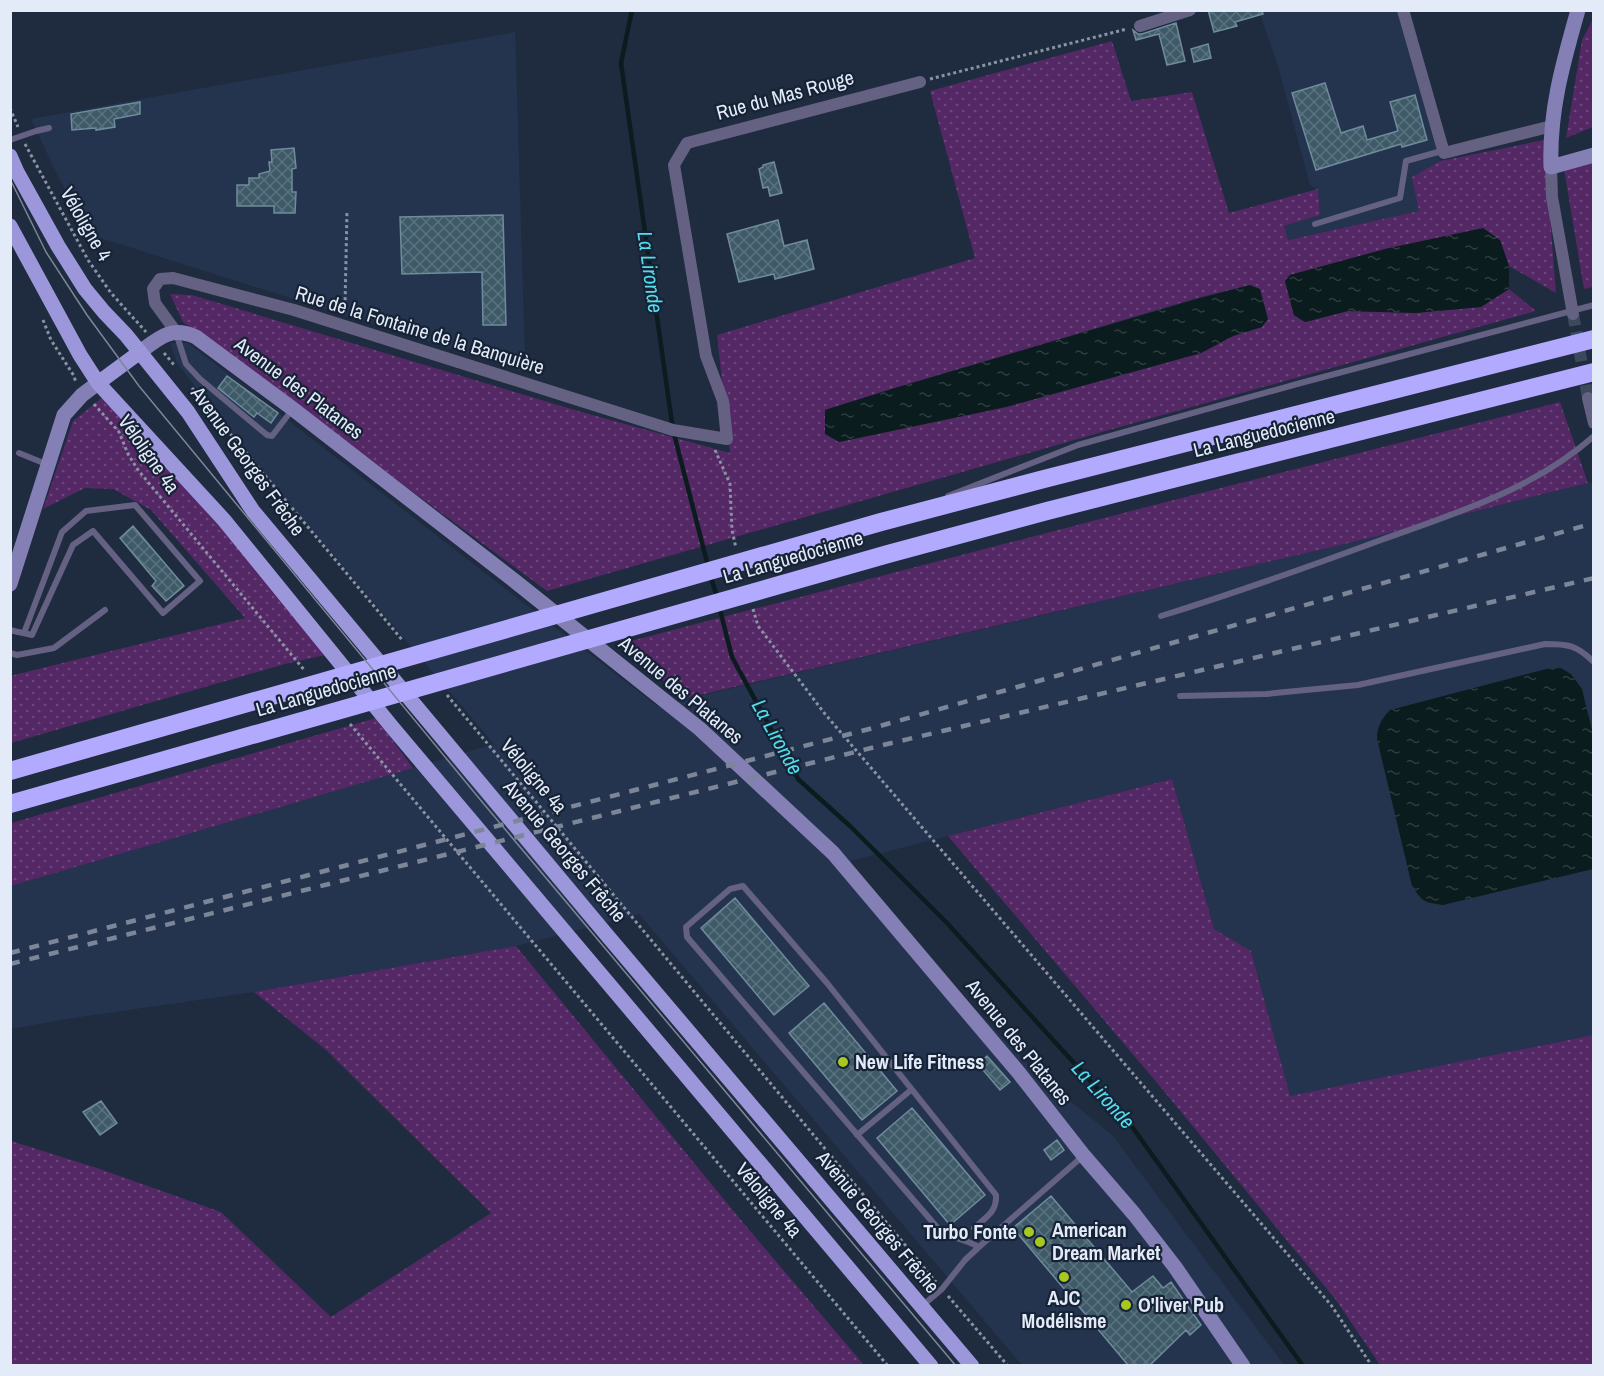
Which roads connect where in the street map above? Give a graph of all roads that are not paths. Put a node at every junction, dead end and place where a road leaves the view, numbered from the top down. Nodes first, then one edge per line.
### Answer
1 (1190, 10) edge
2 (1403, 10) edge
3 (1578, 10) edge
4 (1140, 26) road end
5 (920, 81) road end
6 (1552, 126) junction
7 (49, 128) dead end
8 (10, 140) edge
9 (1444, 153) junction
10 (1593, 155) edge
11 (10, 156) edge
12 (1551, 167) junction
13 (1315, 224) dead end
14 (10, 226) edge
15 (1593, 305) edge
16 (1572, 312) junction
17 (176, 332) junction
18 (1593, 339) edge
19 (140, 352) junction
20 (1593, 372) edge
21 (98, 383) junction
22 (1588, 398) dead end
23 (293, 409) junction
24 (1593, 423) edge
25 (1593, 436) edge
26 (727, 440) joint
27 (19, 453) dead end
28 (48, 465) junction
29 (881, 522) junction
30 (10, 584) edge
31 (105, 610) dead end
32 (1161, 616) dead end
33 (10, 630) edge
34 (24, 633) junction
35 (10, 653) edge
36 (1593, 662) edge
37 (1180, 696) dead end
38 (10, 771) edge
39 (10, 804) edge
40 (911, 1090) junction
41 (856, 1135) junction
42 (1084, 1156) junction
43 (974, 1228) dead end
44 (979, 1247) junction
45 (921, 1306) junction
46 (931, 1365) edge
47 (972, 1365) edge
48 (1242, 1365) edge

1 - 4 street
2 - 9 street
3 - 6 street
5 - 26 street, Rue du Mas Rouge
6 - 9 street
6 - 12 street
7 - 8 lane
9 - 13 lane
10 - 12 street
11 - 19 main road, Avenue Georges Frêche
12 - 16 street
14 - 21 main road
15 - 16 lane
16 - 29 lane
17 - 19 street
17 - 23 street, Avenue des Platanes
17 - 23 lane
17 - 26 street, Rue de la Fontaine de la Banquière
18 - 29 highway, La Languedocienne
19 - 21 main road
19 - 45 main road, Avenue Georges Frêche
20 - 39 highway, La Languedocienne
21 - 28 street
21 - 46 main road
22 - 24 street
23 - 42 street, Avenue des Platanes
25 - 32 lane
27 - 28 lane
28 - 30 street
29 - 38 highway, La Languedocienne
31 - 35 lane
33 - 34 lane
34 - 34 lane
36 - 37 lane
40 - 41 lane
40 - 41 lane
40 - 43 lane
41 - 44 lane
42 - 44 lane
42 - 48 street, Avenue des Platanes
44 - 45 lane
45 - 47 main road, Avenue Georges Frêche

